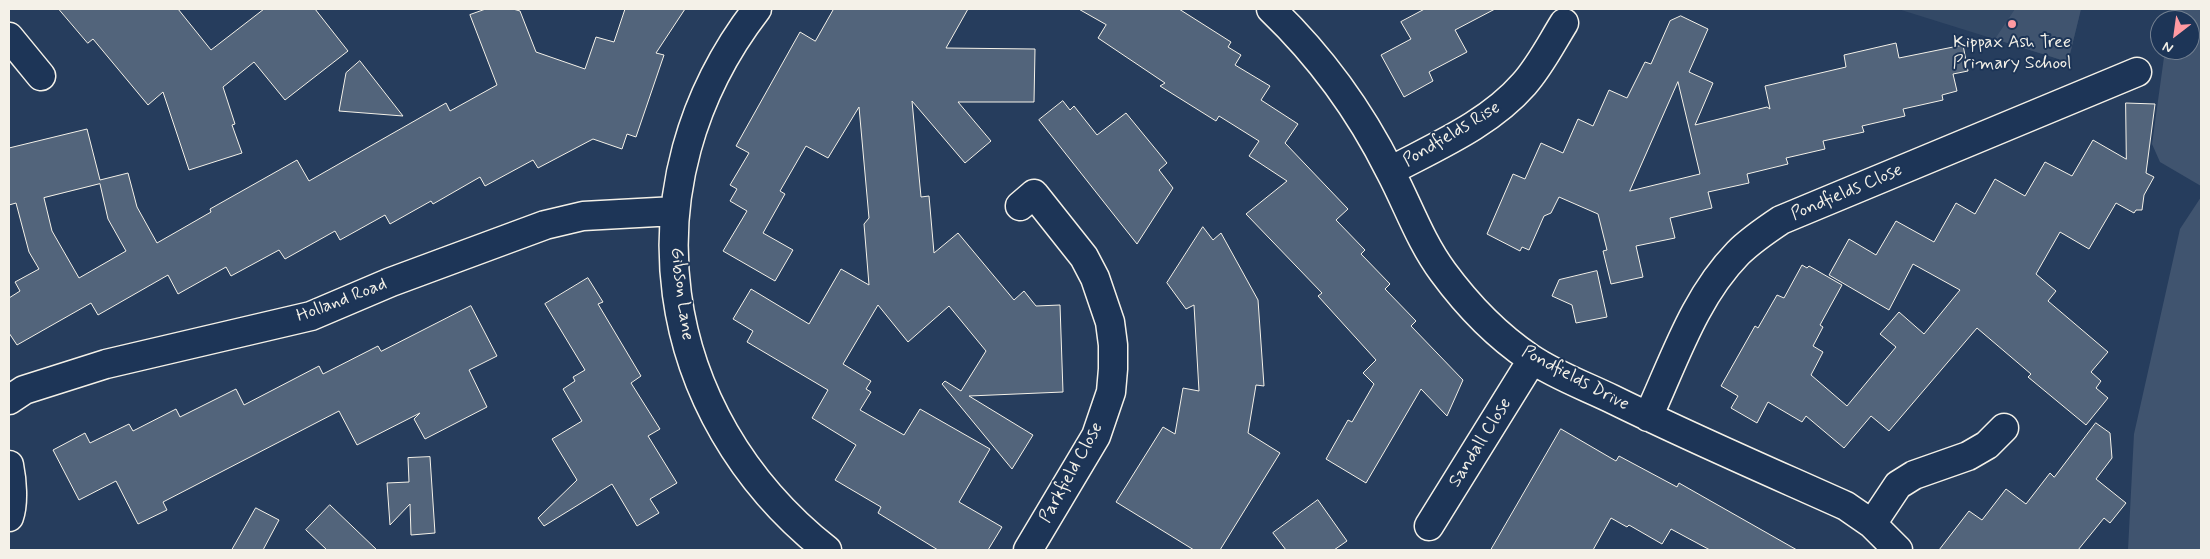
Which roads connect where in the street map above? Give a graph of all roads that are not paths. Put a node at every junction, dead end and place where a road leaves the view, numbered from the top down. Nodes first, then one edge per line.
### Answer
1 (757, 9) edge
2 (1271, 9) edge
3 (1564, 23) dead end
4 (9, 37) edge
5 (2137, 72) dead end
6 (42, 76) dead end
7 (1390, 171) junction
8 (1020, 206) dead end
9 (675, 211) junction
10 (1532, 360) junction
11 (9, 400) edge
12 (1648, 417) junction
13 (2004, 428) dead end
14 (9, 465) edge
15 (9, 518) edge
16 (1872, 524) junction
17 (1429, 526) dead end
18 (827, 550) edge
19 (1028, 550) edge
20 (1898, 550) edge

1 - 9 street, Gibson Lane
2 - 7 street, Pondfields Drive
3 - 7 street, Pondfields Rise
4 - 6 street
5 - 12 street, Pondfields Close
7 - 10 street, Pondfields Drive
8 - 19 street, Parkfield Close
9 - 11 street, Holland Road
9 - 18 street, Gibson Lane
10 - 12 street, Pondfields Drive
10 - 17 street, Sandall Close
12 - 16 street, Pondfields Drive
13 - 16 street
14 - 15 street
16 - 20 street, Pondfields Drive

